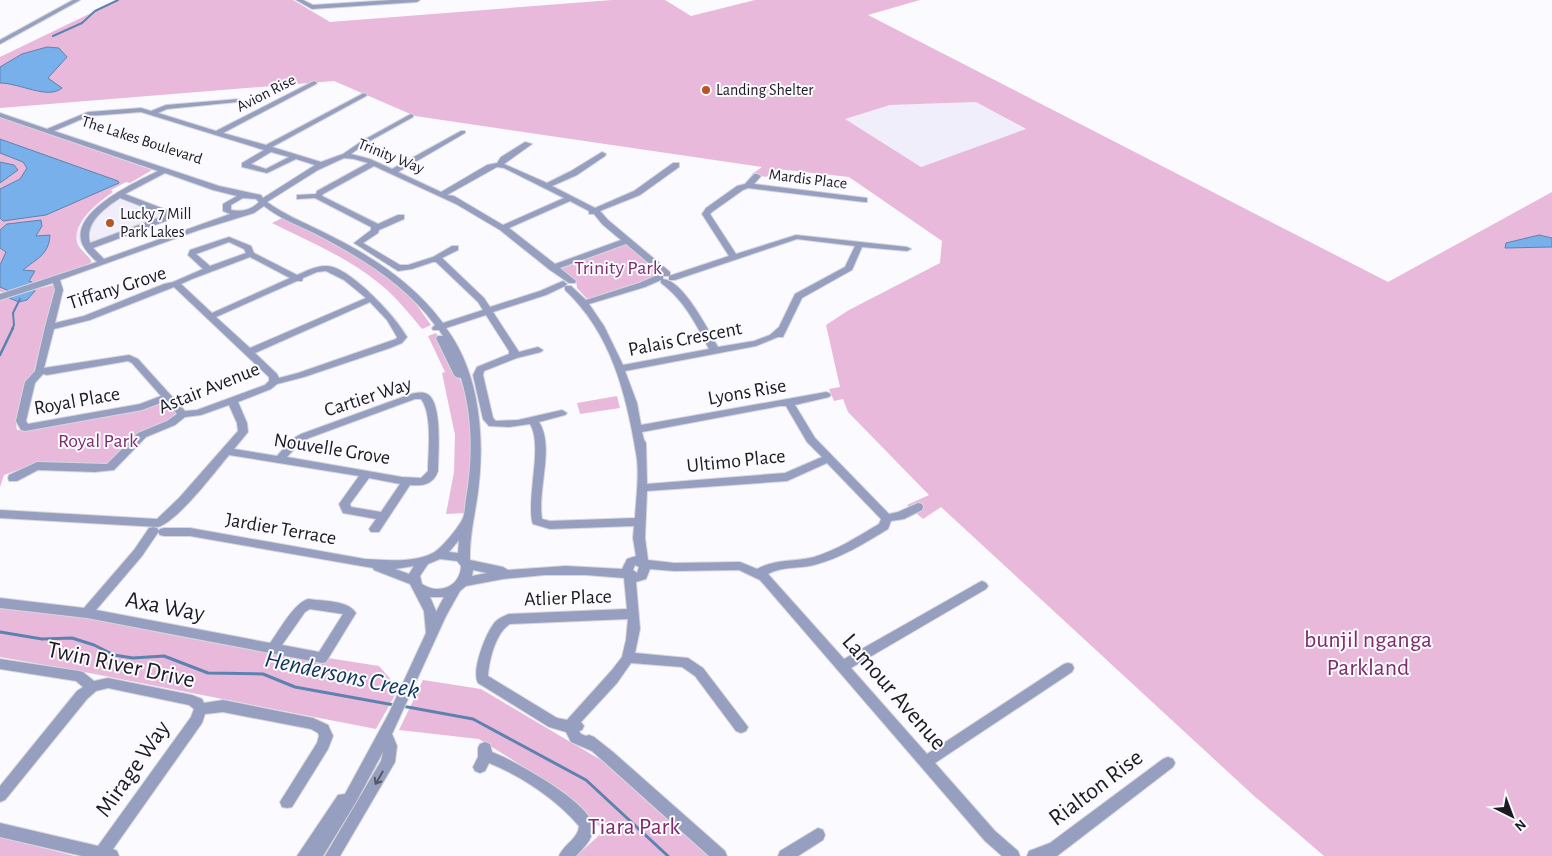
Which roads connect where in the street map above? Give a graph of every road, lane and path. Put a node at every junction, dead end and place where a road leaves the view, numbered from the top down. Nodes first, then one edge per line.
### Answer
1 (77, 0) edge
2 (299, 0) edge
3 (417, 0) edge
4 (0, 42) edge
5 (303, 84) dead end
6 (365, 96) dead end
7 (237, 100) dead end
8 (152, 113) junction
9 (2, 116) edge
10 (410, 116) dead end
11 (48, 131) junction
12 (219, 132) junction
13 (463, 132) dead end
14 (64, 137) junction
15 (528, 144) dead end
16 (268, 149) junction
17 (602, 154) dead end
18 (346, 155) junction
19 (294, 157) junction
20 (372, 164) junction
21 (499, 165) junction
22 (676, 165) dead end
23 (321, 166) junction
24 (164, 171) junction
25 (392, 172) junction
26 (757, 176) dead end
27 (289, 183) junction
28 (206, 185) junction
29 (547, 186) junction
30 (748, 186) junction
31 (216, 188) junction
32 (444, 194) junction
33 (120, 195) junction
34 (251, 196) junction
35 (318, 196) junction
36 (300, 197) dead end
37 (570, 198) junction
38 (864, 200) dead end
39 (263, 201) junction
40 (226, 207) junction
41 (594, 211) junction
42 (245, 213) junction
43 (286, 216) junction
44 (401, 217) dead end
45 (196, 228) junction
46 (376, 228) junction
47 (503, 228) junction
48 (628, 240) junction
49 (860, 243) junction
50 (88, 247) junction
51 (454, 248) dead end
52 (907, 249) dead end
53 (250, 254) junction
54 (734, 257) junction
55 (435, 259) junction
56 (103, 263) junction
57 (208, 269) junction
58 (556, 270) junction
59 (666, 278) junction
60 (299, 279) junction
61 (56, 280) junction
62 (176, 284) junction
63 (568, 285) junction
64 (3, 295) edge
65 (371, 299) junction
66 (581, 300) junction
67 (490, 311) junction
68 (211, 316) junction
69 (49, 327) junction
70 (439, 329) junction
71 (538, 350) dead end
72 (715, 351) junction
73 (249, 352) junction
74 (514, 356) junction
75 (620, 369) junction
76 (41, 372) junction
77 (274, 382) junction
78 (826, 395) dead end
79 (167, 397) junction
80 (232, 400) junction
81 (790, 405) junction
82 (562, 413) dead end
83 (183, 414) junction
84 (532, 421) junction
85 (642, 428) junction
86 (226, 451) junction
87 (829, 458) junction
88 (278, 460) junction
89 (366, 474) junction
90 (13, 478) dead end
91 (430, 478) joint
92 (407, 480) junction
93 (642, 488) junction
94 (918, 506) dead end
95 (0, 514) edge
96 (469, 515) junction
97 (384, 516) junction
98 (887, 518) junction
99 (641, 522) junction
100 (161, 527) junction
101 (375, 529) dead end
102 (640, 538) junction
103 (439, 555) junction
104 (424, 562) junction
105 (365, 563) junction
106 (466, 563) junction
107 (644, 568) junction
108 (629, 569) junction
109 (513, 573) junction
110 (761, 575) junction
111 (459, 585) junction
112 (418, 586) junction
113 (982, 586) dead end
114 (0, 603) edge
115 (634, 608) junction
116 (87, 613) junction
117 (431, 634) junction
118 (273, 649) junction
119 (628, 658) junction
120 (0, 664) edge
121 (843, 666) junction
122 (1068, 668) dead end
123 (92, 687) junction
124 (200, 709) junction
125 (574, 726) junction
126 (741, 727) dead end
127 (385, 733) junction
128 (483, 757) dead end
129 (925, 762) junction
130 (1168, 763) dead end
131 (368, 764) junction
132 (0, 796) edge
133 (287, 802) dead end
134 (0, 830) edge
135 (818, 835) dead end
136 (990, 836) junction
137 (1048, 853) edge
138 (106, 855) edge
139 (304, 856) edge
140 (315, 856) edge
141 (332, 856) edge
142 (566, 856) edge
143 (720, 856) edge
144 (785, 856) edge
145 (1002, 856) edge
146 (1013, 856) edge
147 (1034, 856) edge

1 - 4 street
2 - 3 street
5 - 12 street, Avion Rise
6 - 16 street
7 - 8 street
8 - 11 street
8 - 12 street
9 - 11 street, The Lakes Boulevard
10 - 18 street
11 - 14 street, The Lakes Boulevard
12 - 16 street
13 - 25 street
14 - 24 street, The Lakes Boulevard
14 - 28 street, The Lakes Boulevard
15 - 21 street
16 - 19 street
16 - 19 street
17 - 29 street
18 - 20 street, Trinity Way
18 - 23 street, Trinity Way
19 - 23 street
20 - 25 street, Trinity Way
20 - 35 street
21 - 29 street
21 - 32 street
22 - 41 street
23 - 27 street, Trinity Way
24 - 28 street, The Lakes Boulevard
24 - 33 street
25 - 32 street, Trinity Way
26 - 30 street
27 - 34 street, Trinity Way
27 - 39 street, Trinity Way
28 - 31 street, The Lakes Boulevard
29 - 37 street
30 - 38 street, Mardis Place
30 - 54 street
31 - 34 street, The Lakes Boulevard
31 - 40 street, The Lakes Boulevard
32 - 47 street, Trinity Way
33 - 50 street
33 - 50 street
34 - 39 street, The Lakes Boulevard
34 - 40 street, Trinity Way
35 - 36 street
35 - 46 street
37 - 41 street
37 - 47 street
39 - 42 street, Trinity Way
39 - 43 street
40 - 42 street
40 - 45 street, Trinity Way
41 - 48 street
42 - 43 street
42 - 45 street
43 - 70 street
44 - 46 street
45 - 56 street
46 - 55 street
47 - 58 street, Trinity Way
48 - 58 street
48 - 59 street
49 - 52 street
49 - 54 street
49 - 72 street, Palais Crescent
50 - 56 street
51 - 55 street
53 - 57 street
53 - 57 street
53 - 60 street
54 - 59 street
55 - 67 street
56 - 61 street
57 - 62 street
58 - 63 street, Trinity Way
59 - 66 street
59 - 72 street
60 - 65 street
60 - 68 street
61 - 64 street
61 - 69 street
62 - 68 street, Tiffany Grove
62 - 69 street, Tiffany Grove
63 - 66 street, Trinity Way
63 - 67 street
65 - 73 street
65 - 77 street, Astair Avenue
66 - 75 street, Trinity Way
67 - 70 street
67 - 74 street
68 - 73 street, Tiffany Grove
69 - 76 street
70 - 96 street
71 - 74 street
72 - 75 street, Palais Crescent
73 - 77 street, Tiffany Grove
74 - 84 street
75 - 85 street, Trinity Way
76 - 79 street
76 - 79 street, Royal Place
77 - 80 street, Astair Avenue
78 - 81 street, Lyons Rise
79 - 83 street
80 - 83 street, Astair Avenue
80 - 86 street
81 - 85 street, Lyons Rise
81 - 87 street
82 - 84 street
83 - 90 street, Astair Avenue
84 - 99 street
85 - 93 street, Trinity Way
86 - 88 street, Nouvelle Grove
86 - 100 street
87 - 93 street, Ultimo Place
87 - 98 street
88 - 89 street, Nouvelle Grove
88 - 91 street, Cartier Way
89 - 92 street, Nouvelle Grove
89 - 97 street
91 - 92 street, Nouvelle Grove
92 - 97 street
93 - 99 street, Trinity Way
94 - 98 street
95 - 100 street, Jardier Terrace
96 - 103 street
96 - 106 street
97 - 101 street
98 - 110 street
99 - 102 street, Trinity Way
100 - 105 street, Jardier Terrace
100 - 116 street
102 - 107 street, Trinity Way
102 - 108 street, Trinity Way
103 - 104 street
103 - 106 street
104 - 105 street, Jardier Terrace
104 - 112 street
105 - 112 street, Jardier Terrace
106 - 109 street
106 - 111 street
107 - 108 street
107 - 110 street
107 - 115 street
108 - 109 street
108 - 115 street
109 - 111 street
110 - 121 street, Lamour Avenue
111 - 112 street
111 - 117 street
112 - 117 street
113 - 121 street
114 - 116 street, Axa Way
115 - 119 street
115 - 125 street, Atlier Place
116 - 118 street, Axa Way
117 - 127 street
118 - 118 street, Axa Way
119 - 125 street
119 - 126 street
120 - 123 street, Twin River Drive
121 - 129 street, Lamour Avenue
122 - 129 street
123 - 124 street, Twin River Drive
123 - 132 street
124 - 133 street, Twin River Drive
124 - 138 street, Mirage Way
125 - 143 street
127 - 131 street
127 -> 141 street
128 - 142 street
129 - 136 street, Lamour Avenue
130 - 137 street, Rialton Rise
131 - 139 street
131 - 140 street
134 - 138 street
135 - 144 street
136 - 145 street, Lamour Avenue
136 - 146 street, Lamour Avenue
137 - 147 street, Rialton Rise

